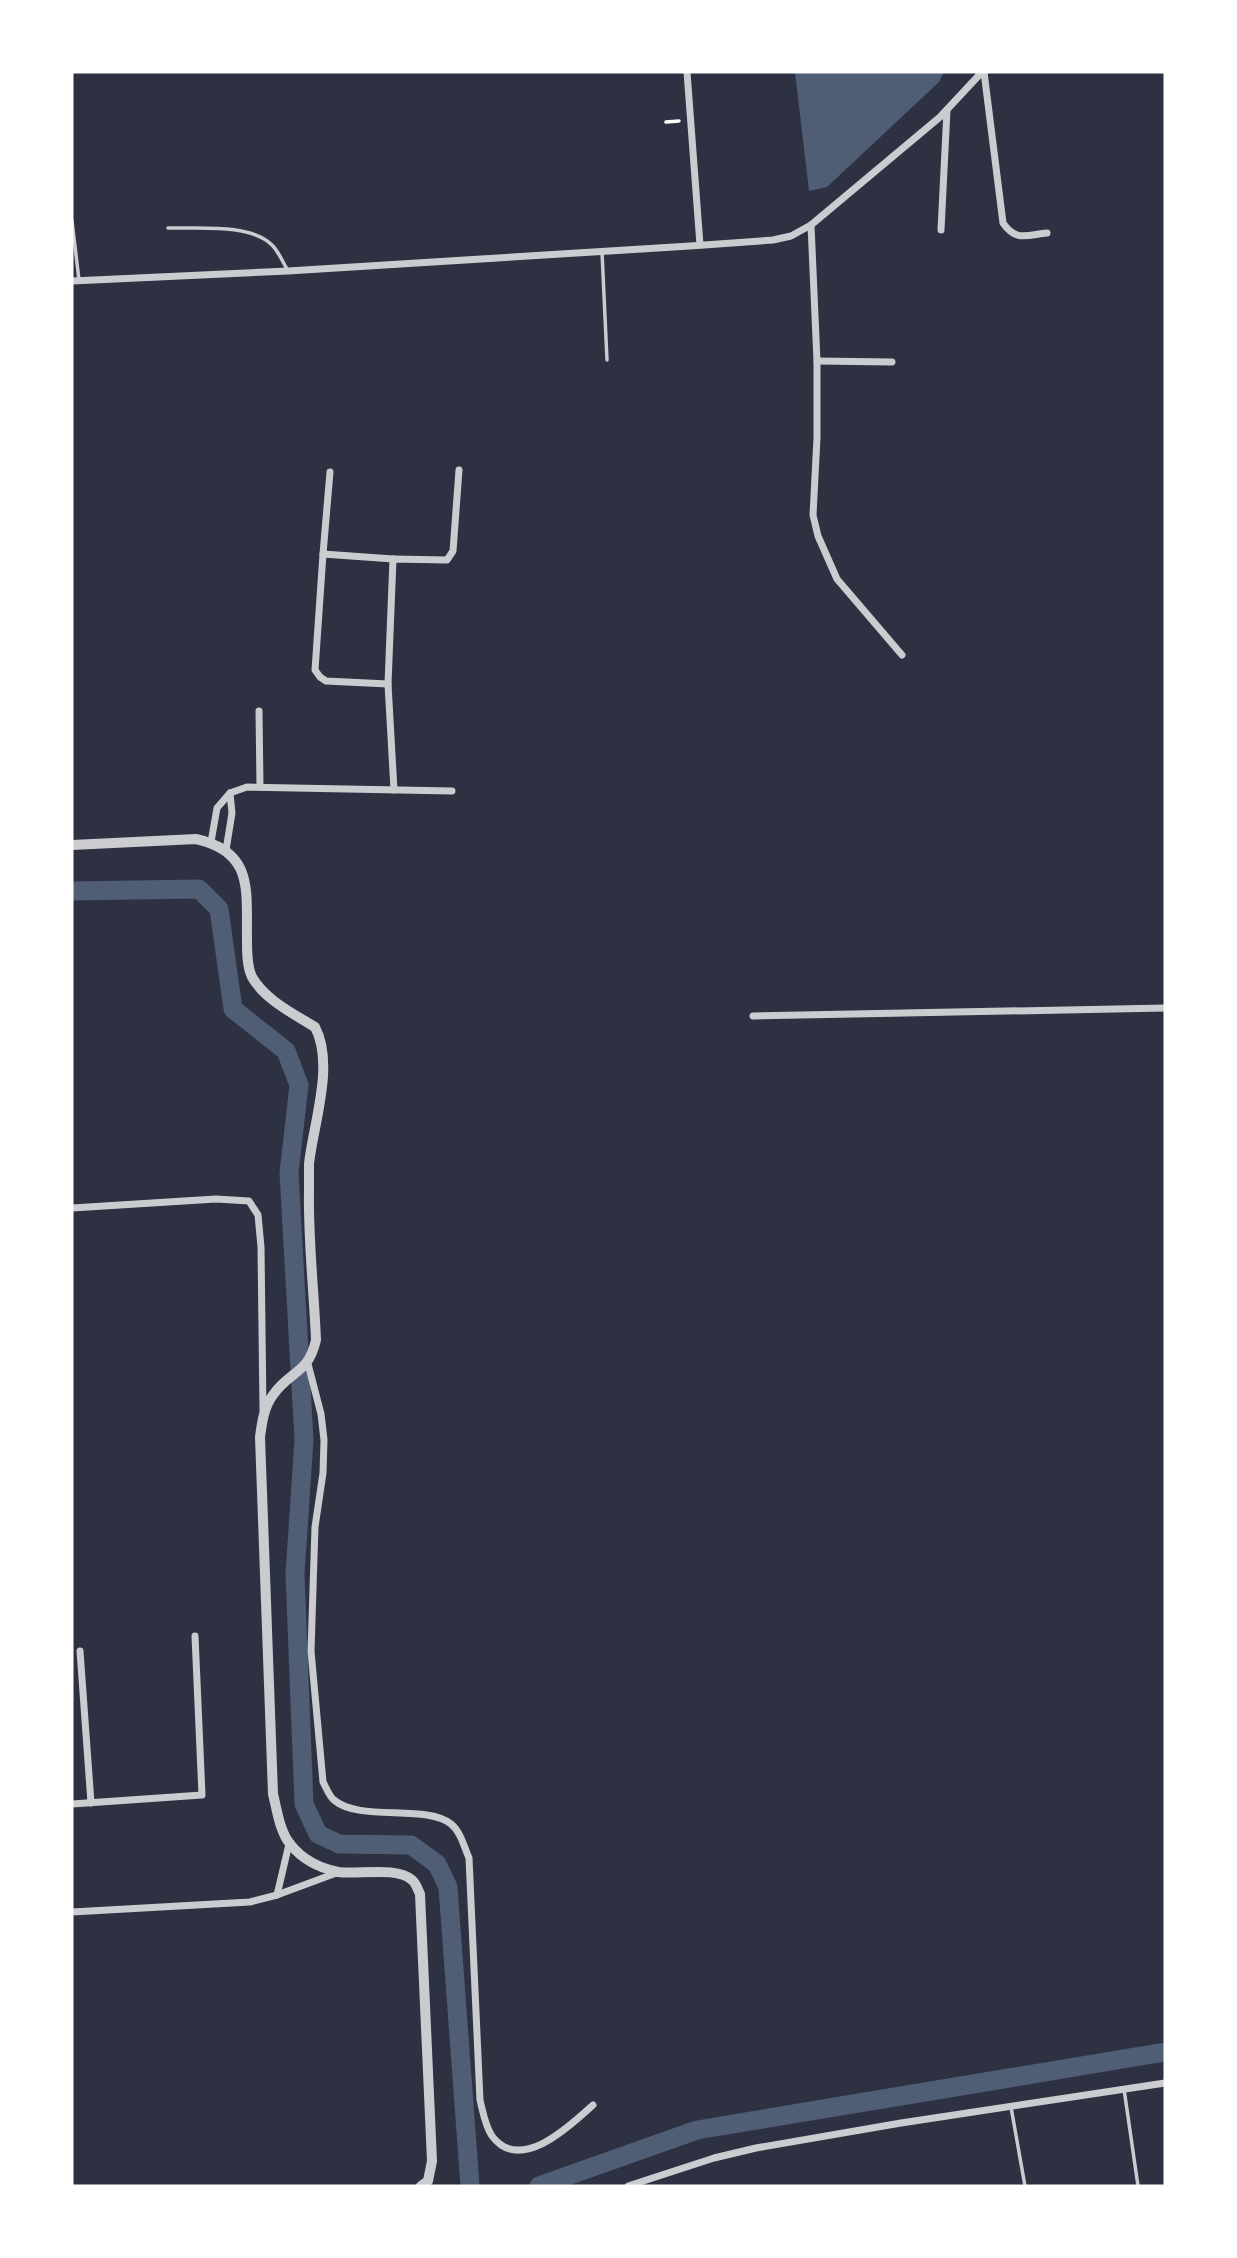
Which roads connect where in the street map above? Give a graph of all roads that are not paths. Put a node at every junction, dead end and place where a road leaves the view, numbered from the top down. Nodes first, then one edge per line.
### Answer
1 (687, 72) edge
2 (983, 72) edge
3 (947, 110) junction
4 (72, 221) edge
5 (811, 225) junction
6 (168, 228) dead end
7 (941, 230) dead end
8 (1047, 233) dead end
9 (700, 245) junction
10 (602, 251) junction
11 (288, 271) junction
12 (75, 280) edge
13 (607, 360) dead end
14 (817, 361) junction
15 (892, 362) dead end
16 (459, 470) dead end
17 (330, 472) dead end
18 (323, 554) junction
19 (393, 559) junction
20 (902, 655) dead end
21 (388, 684) junction
22 (259, 711) dead end
23 (260, 788) junction
24 (394, 790) junction
25 (452, 791) dead end
26 (230, 793) junction
27 (211, 842) junction
28 (72, 845) edge
29 (226, 850) junction
30 (1165, 1007) edge
31 (753, 1016) dead end
32 (72, 1208) edge
33 (305, 1366) junction
34 (263, 1414) junction
35 (195, 1636) dead end
36 (80, 1651) dead end
37 (91, 1803) junction
38 (72, 1804) edge
39 (289, 1844) junction
40 (339, 1872) junction
41 (277, 1895) junction
42 (72, 1912) edge
43 (1165, 2083) edge
44 (1124, 2089) junction
45 (593, 2105) dead end
46 (1011, 2107) junction
47 (421, 2186) edge
48 (628, 2186) edge
49 (1025, 2186) edge
50 (1138, 2186) edge

1 - 9 street
2 - 3 street
2 - 8 street
3 - 5 street
3 - 7 street
4 - 12 lane
5 - 9 street
5 - 14 street
6 - 11 lane
9 - 10 street
10 - 11 street
10 - 13 lane
11 - 12 street
14 - 15 street
14 - 20 street
16 - 19 street
17 - 18 street
18 - 19 street
18 - 21 street
19 - 21 street
21 - 24 street
22 - 23 street
23 - 24 street
23 - 26 street
24 - 25 street
26 - 27 street
26 - 29 street
27 - 28 street
27 - 29 street
29 - 33 street
30 - 31 street
32 - 34 street
33 - 34 street
33 - 45 street
34 - 39 street
35 - 37 street
36 - 37 street
37 - 38 street
39 - 40 street
39 - 41 street
40 - 41 street
40 - 47 street
41 - 42 street
43 - 44 street
44 - 46 street
44 - 50 lane
46 - 48 street
46 - 49 lane

